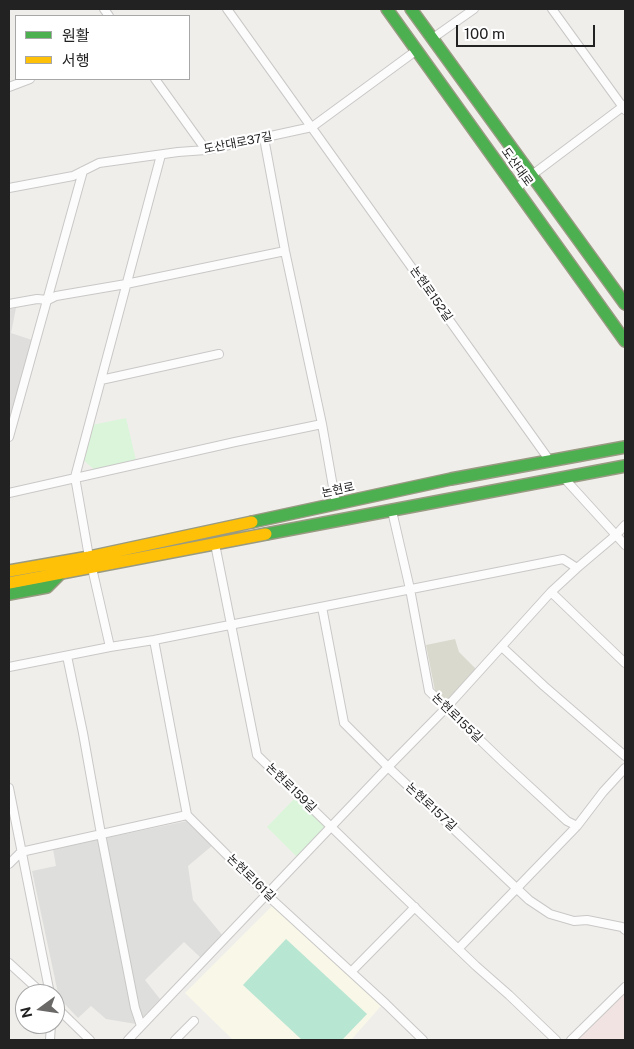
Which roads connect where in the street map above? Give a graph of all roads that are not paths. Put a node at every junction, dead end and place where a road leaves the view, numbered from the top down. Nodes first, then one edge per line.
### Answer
1 (227, 9) edge
2 (387, 9) edge
3 (411, 9) edge
4 (474, 9) edge
5 (552, 9) edge
6 (433, 38) junction
7 (416, 50) junction
8 (28, 80) edge
9 (156, 80) edge
10 (9, 88) edge
11 (624, 107) edge
12 (312, 127) junction
13 (264, 138) junction
14 (206, 150) junction
15 (161, 155) junction
16 (83, 171) junction
17 (532, 175) junction
18 (9, 188) edge
19 (516, 189) junction
20 (285, 251) junction
21 (126, 284) junction
22 (48, 300) junction
23 (9, 304) edge
24 (625, 304) edge
25 (625, 341) edge
26 (218, 354) dead end
27 (101, 380) junction
28 (322, 424) junction
29 (9, 432) edge
30 (625, 448) edge
31 (550, 461) junction
32 (625, 466) edge
33 (75, 477) junction
34 (564, 478) junction
35 (9, 492) edge
36 (336, 504) junction
37 (392, 511) junction
38 (625, 525) edge
39 (616, 535) junction
40 (215, 544) junction
41 (625, 545) edge
42 (90, 562) junction
43 (9, 565) edge
44 (59, 568) junction
45 (577, 568) junction
46 (9, 571) edge
47 (9, 583) edge
48 (410, 589) junction
49 (551, 592) junction
50 (9, 594) edge
51 (322, 607) junction
52 (231, 624) junction
53 (154, 640) junction
54 (110, 647) junction
55 (502, 647) junction
56 (67, 656) junction
57 (625, 663) edge
58 (9, 667) edge
59 (446, 708) junction
60 (625, 756) edge
61 (388, 767) junction
62 (625, 768) edge
63 (9, 788) edge
64 (187, 815) junction
65 (578, 826) junction
66 (331, 827) junction
67 (101, 834) junction
68 (21, 852) junction
69 (9, 864) edge
70 (517, 888) junction
71 (267, 894) junction
72 (415, 907) junction
73 (625, 930) edge
74 (459, 948) junction
75 (9, 963) edge
76 (351, 972) junction
77 (32, 984) edge
78 (48, 984) edge
79 (625, 987) edge
80 (65, 1016) edge
81 (194, 1021) dead end
82 (141, 1026) junction
83 (90, 1040) edge
84 (128, 1040) edge
85 (175, 1040) edge
86 (423, 1040) edge
87 (556, 1040) edge
88 (572, 1040) edge

1 - 12 street, 논현로152길
2 - 7 main road, 도산대로
3 - 6 main road, 도산대로
4 - 6 street
5 - 11 street
6 - 17 main road, 도산대로
7 - 12 street, 도산대로37길
7 - 19 main road, 도산대로
8 - 10 street
9 - 14 street
11 - 17 street
12 - 13 street, 도산대로37길
12 - 31 street, 논현로152길
13 - 14 street, 도산대로37길
13 - 20 street
14 - 15 street, 도산대로37길
15 - 16 street, 도산대로37길
15 - 21 street
16 - 18 street, 도산대로37길
16 - 22 street
17 - 19 street
17 - 24 main road, 도산대로
19 - 25 main road, 도산대로
20 - 21 street
20 - 28 street
21 - 22 street
21 - 27 street
22 - 23 street
22 - 29 street
26 - 27 street
27 - 33 street
28 - 33 street
28 - 36 street
30 - 31 main road, 논현로
31 - 36 main road, 논현로
32 - 34 main road, 논현로
33 - 35 street
33 - 42 street
34 - 37 main road, 논현로
34 - 39 street
36 - 42 main road, 논현로
37 - 40 main road, 논현로
37 - 48 street, 논현로155길
38 - 39 street
39 - 41 street
39 - 45 street
40 - 42 main road, 논현로
40 - 52 street, 논현로159길
42 - 44 main road, 논현로
42 - 54 street
43 - 44 main road, 논현로
44 - 46 main road, 논현로
44 - 47 main road, 논현로
44 - 50 main road, 논현로
45 - 48 street
45 - 49 street
48 - 51 street
48 - 59 street, 논현로155길
49 - 55 street
49 - 57 street
51 - 52 street
51 - 61 street, 논현로157길
52 - 53 street
52 - 66 street, 논현로159길
53 - 54 street
53 - 64 street
54 - 56 street
55 - 59 street
55 - 60 street
56 - 58 street
56 - 67 street
59 - 61 street
59 - 65 street, 논현로155길
61 - 66 street
61 - 70 street, 논현로157길
62 - 65 street
63 - 68 street
64 - 67 street
64 - 71 street, 논현로161길
65 - 70 street
66 - 71 street
66 - 72 street, 논현로159길
67 - 68 street
67 - 82 street
68 - 69 street
68 - 78 street
70 - 73 street, 논현로157길
70 - 74 street
71 - 76 street, 논현로161길
71 - 82 street
72 - 74 street, 논현로159길
72 - 76 street
74 - 87 street, 논현로159길
75 - 77 street
76 - 86 street, 논현로161길
79 - 88 street
80 - 83 street
81 - 85 street
82 - 84 street

